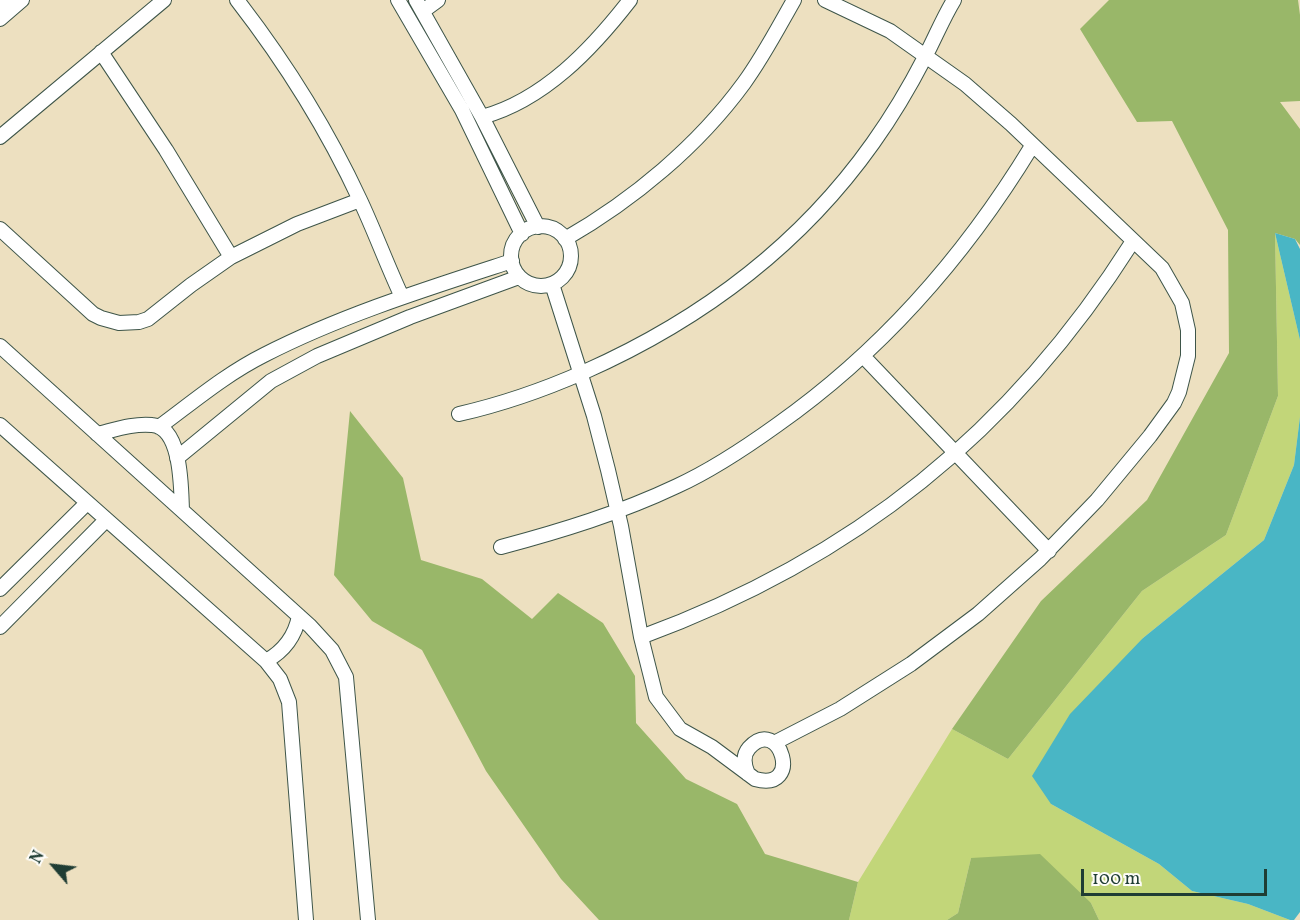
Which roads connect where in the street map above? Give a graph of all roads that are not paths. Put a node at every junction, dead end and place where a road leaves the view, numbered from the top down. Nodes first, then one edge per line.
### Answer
1 (4, 0) edge
2 (22, 0) edge
3 (164, 0) edge
4 (237, 0) edge
5 (398, 0) edge
6 (438, 0) edge
7 (630, 0) edge
8 (794, 0) edge
9 (825, 0) edge
10 (954, 0) edge
11 (0, 3) edge
12 (419, 5) edge
13 (0, 19) edge
14 (101, 52) junction
15 (926, 55) junction
16 (482, 117) junction
17 (0, 137) edge
18 (1032, 146) junction
19 (360, 200) junction
20 (538, 227) junction
21 (0, 229) edge
22 (522, 234) junction
23 (565, 239) junction
24 (1133, 241) junction
25 (231, 257) junction
26 (512, 261) junction
27 (519, 277) junction
28 (552, 284) junction
29 (402, 297) junction
30 (0, 346) edge
31 (863, 356) junction
32 (581, 373) junction
33 (459, 414) dead end
34 (0, 425) edge
35 (159, 427) junction
36 (97, 434) junction
37 (957, 452) junction
38 (177, 458) junction
39 (87, 503) junction
40 (182, 510) junction
41 (618, 511) junction
42 (106, 520) junction
43 (501, 547) dead end
44 (1049, 550) junction
45 (0, 589) edge
46 (299, 616) junction
47 (0, 627) edge
48 (641, 637) junction
49 (266, 661) junction
50 (803, 729) junction
51 (774, 743) junction
52 (712, 747) junction
53 (746, 751) junction
54 (784, 762) junction
55 (748, 774) junction
56 (306, 920) edge
57 (368, 920) edge

1 - 11 street
2 - 13 street
3 - 14 street
4 - 19 street
5 - 22 street
6 - 12 street
7 - 16 street
8 - 23 street
9 - 15 street
10 - 15 street
12 - 16 street
14 - 17 street
14 - 25 street
15 - 18 street
15 - 32 street
16 - 20 street
18 - 24 street
18 - 31 street
19 - 25 street
19 - 29 street
20 - 22 street
20 - 23 street
21 - 25 street
22 - 26 street
23 - 28 street
24 - 37 street
24 - 44 street
26 - 27 street
26 - 29 street
27 - 28 street
27 - 38 street
28 - 32 street
29 - 35 street
30 - 36 street
31 - 37 street
31 - 41 street
32 - 33 street
32 - 41 street
34 - 39 street
35 - 36 street
35 - 38 street
36 - 40 street
37 - 44 street
37 - 48 street
38 - 40 street
39 - 42 street
39 - 45 street
40 - 46 street
41 - 43 street
41 - 48 street
42 - 47 street
42 - 49 street
44 - 50 street
46 - 49 street
46 - 57 street
48 - 52 street
49 - 56 street
50 - 51 street
50 - 54 street
51 - 53 street
51 - 54 street
52 - 53 street
52 - 55 street
53 - 55 street
54 - 55 street

